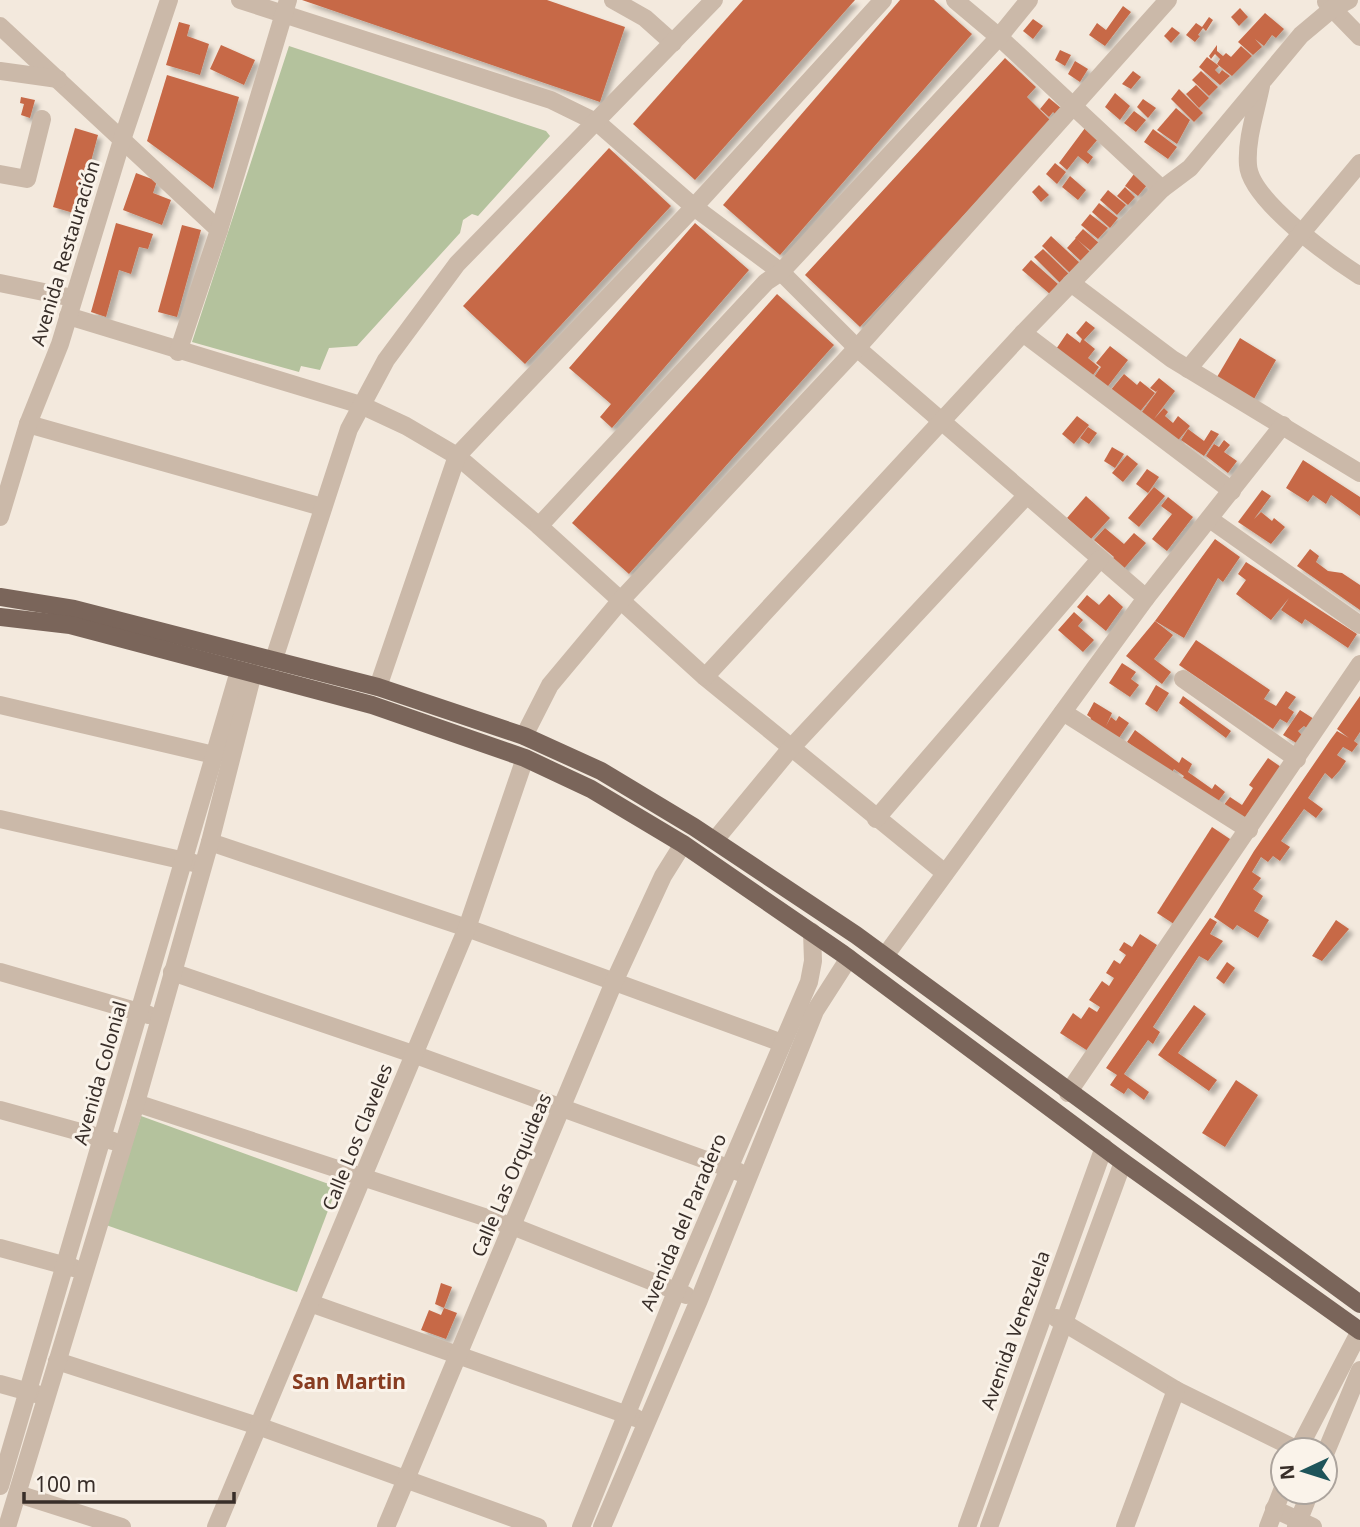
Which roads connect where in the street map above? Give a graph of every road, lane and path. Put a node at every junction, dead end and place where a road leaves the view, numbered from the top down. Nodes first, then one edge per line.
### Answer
1 (169, 0) edge
2 (240, 0) edge
3 (613, 0) edge
4 (714, 0) edge
5 (883, 0) edge
6 (955, 0) edge
7 (1029, 0) edge
8 (1168, 0) edge
9 (1349, 0) edge
10 (1328, 4) edge
11 (285, 8) edge
12 (0, 26) edge
13 (999, 37) junction
14 (1360, 37) edge
15 (673, 43) junction
16 (0, 71) edge
17 (58, 79) junction
18 (1261, 83) junction
19 (1073, 106) junction
20 (42, 119) dead end
21 (598, 123) junction
22 (122, 140) junction
23 (1360, 163) edge
24 (0, 174) edge
25 (1162, 189) junction
26 (694, 207) junction
27 (219, 230) junction
28 (1300, 233) junction
29 (781, 272) junction
30 (1360, 276) edge
31 (0, 283) edge
32 (1071, 283) junction
33 (71, 307) junction
34 (1023, 333) junction
35 (857, 348) junction
36 (178, 352) junction
37 (1188, 369) junction
38 (361, 405) junction
39 (940, 422) junction
40 (28, 424) junction
41 (1283, 425) junction
42 (457, 456) junction
43 (1360, 473) edge
44 (1232, 491) junction
45 (1027, 495) junction
46 (322, 507) junction
47 (0, 517) edge
48 (1211, 520) junction
49 (540, 526) junction
50 (1100, 559) junction
51 (0, 597) edge
52 (1146, 598) junction
53 (621, 600) junction
54 (0, 617) edge
55 (1360, 625) edge
56 (274, 659) junction
57 (1360, 664) edge
58 (246, 672) junction
59 (705, 677) junction
60 (1183, 679) dead end
61 (378, 687) junction
62 (0, 705) edge
63 (1063, 712) junction
64 (524, 736) junction
65 (791, 748) junction
66 (214, 755) junction
67 (525, 758) junction
68 (1297, 759) junction
69 (0, 819) edge
70 (876, 819) junction
71 (1249, 830) junction
72 (715, 840) junction
73 (211, 842) junction
74 (683, 844) junction
75 (184, 860) junction
76 (203, 866) junction
77 (945, 873) junction
78 (467, 928) junction
79 (811, 932) junction
80 (856, 935) junction
81 (846, 956) junction
82 (885, 956) junction
83 (0, 972) edge
84 (172, 972) junction
85 (614, 982) junction
86 (139, 1012) junction
87 (159, 1018) junction
88 (782, 1043) junction
89 (413, 1054) junction
90 (1068, 1093) junction
91 (136, 1103) junction
92 (561, 1109) junction
93 (0, 1110) edge
94 (103, 1138) junction
95 (123, 1144) junction
96 (1104, 1147) junction
97 (1123, 1162) junction
98 (729, 1169) junction
99 (748, 1176) junction
100 (364, 1179) junction
101 (512, 1226) junction
102 (0, 1248) edge
103 (65, 1266) junction
104 (85, 1271) junction
105 (676, 1292) junction
106 (699, 1300) junction
107 (310, 1303) junction
108 (1360, 1304) edge
109 (1044, 1314) junction
110 (1064, 1321) junction
111 (1360, 1331) edge
112 (458, 1357) junction
113 (57, 1362) junction
114 (1360, 1370) edge
115 (0, 1384) edge
116 (1176, 1390) junction
117 (28, 1392) junction
118 (47, 1397) junction
119 (625, 1414) junction
120 (646, 1422) junction
121 (258, 1426) junction
122 (1270, 1436) edge
123 (1305, 1436) edge
124 (1332, 1436) edge
125 (405, 1479) junction
126 (0, 1486) edge
127 (18, 1494) junction
128 (1275, 1506) edge
129 (1307, 1506) edge
130 (1274, 1509) junction
131 (6, 1520) edge
132 (583, 1523) edge
133 (1303, 1525) edge
134 (122, 1527) edge
135 (216, 1527) edge
136 (386, 1527) edge
137 (538, 1527) edge
138 (602, 1527) edge
139 (967, 1527) edge
140 (989, 1527) edge
141 (1125, 1527) edge
142 (1268, 1527) edge

1 - 22 street, Avenida Restauración
2 - 11 street
3 - 15 street
4 - 15 street
5 - 26 street
6 - 13 street
7 - 13 street
8 - 19 street
9 - 10 street
10 - 14 street
10 - 18 street
11 - 21 street
11 - 27 street
12 - 17 street
13 - 19 street
13 - 29 street
15 - 21 street
16 - 17 street
17 - 22 street
18 - 25 street
18 - 28 street
19 - 25 street
19 - 35 street
20 - 24 street
21 - 26 street
21 - 38 street
22 - 27 street
22 - 33 street, Avenida Restauración
23 - 28 street
25 - 32 street
26 - 29 street
26 - 42 street
27 - 36 street
28 - 30 street
28 - 37 street
29 - 35 street
29 - 49 street
31 - 33 street
32 - 34 street
32 - 37 street
33 - 36 street
33 - 40 street, Avenida Restauración
34 - 39 street
34 - 44 street
35 - 39 street
35 - 53 street
36 - 38 street
37 - 41 street
38 - 42 street
38 - 46 street
39 - 45 street
39 - 59 street
40 - 46 street
40 - 47 street, Avenida Restauración
41 - 43 street
41 - 44 street
42 - 49 street
42 - 61 street
44 - 48 street
45 - 50 street
45 - 65 street
46 - 56 street
48 - 52 street
48 - 55 street
49 - 53 street
50 - 52 street
50 - 70 street
51 - 56 main road
52 - 63 street
53 - 59 street
53 - 64 street
54 - 58 main road
56 - 61 main road
57 - 68 street
58 - 66 street, Avenida Colonial
58 - 67 main road
58 - 73 street
59 - 65 street
60 - 68 street
61 - 64 main road
62 - 66 street
63 - 71 street
63 - 77 street
64 - 72 main road
65 - 70 street
65 - 72 street
66 - 75 street, Avenida Colonial
67 - 74 main road
67 - 78 street, Calle Los Claveles
68 - 71 street
69 - 75 street
70 - 77 street
71 - 90 street
72 - 80 main road
73 - 76 street
73 - 78 street
74 - 79 main road
74 - 85 street, Calle Las Orquideas
75 - 76 street
75 - 86 street, Avenida Colonial
76 - 84 street
77 - 82 street
78 - 85 street
78 - 89 street, Calle Los Claveles
79 - 81 main road
79 - 88 street, Avenida del Paradero
80 - 81 main road
80 - 82 main road
81 - 96 main road
81 - 99 street
82 - 90 main road
83 - 86 street
84 - 87 street
84 - 89 street
85 - 88 street
85 - 92 street, Calle Las Orquideas
86 - 87 street
86 - 94 street, Avenida Colonial
87 - 91 street
88 - 98 street, Avenida del Paradero
89 - 92 street
89 - 100 street, Calle Los Claveles
90 - 108 main road
91 - 95 street
91 - 100 street
92 - 98 street
92 - 101 street, Calle Las Orquideas
93 - 94 street
94 - 95 street
94 - 103 street, Avenida Colonial
95 - 104 street
96 - 97 main road
96 - 109 street, Avenida Venezuela
97 - 110 street
97 - 111 main road
98 - 99 street
98 - 105 street, Avenida del Paradero
99 - 106 street
100 - 101 street
100 - 107 street, Calle Los Claveles
101 - 105 street
101 - 112 street, Calle Las Orquideas
102 - 103 street
103 - 104 street
103 - 117 street, Avenida Colonial
104 - 113 street
105 - 106 street
105 - 119 street, Avenida del Paradero
106 - 120 street
107 - 112 street
107 - 121 street, Calle Los Claveles
109 - 110 street
109 - 139 street, Avenida Venezuela
110 - 116 street
110 - 140 street
111 - 123 street
112 - 119 street
112 - 125 street, Calle Las Orquideas
113 - 118 street
113 - 121 street
114 - 124 street
115 - 117 street
116 - 122 street
116 - 141 street
117 - 118 street
117 - 126 street, Avenida Colonial
118 - 127 street
119 - 120 street
119 - 132 street, Avenida del Paradero
120 - 138 street
121 - 125 street
121 - 135 street, Calle Los Claveles
125 - 136 street, Calle Las Orquideas
125 - 137 street
127 - 131 street
127 - 134 street
128 - 130 street
129 - 133 street
130 - 133 street
130 - 142 street
132 - 138 street

